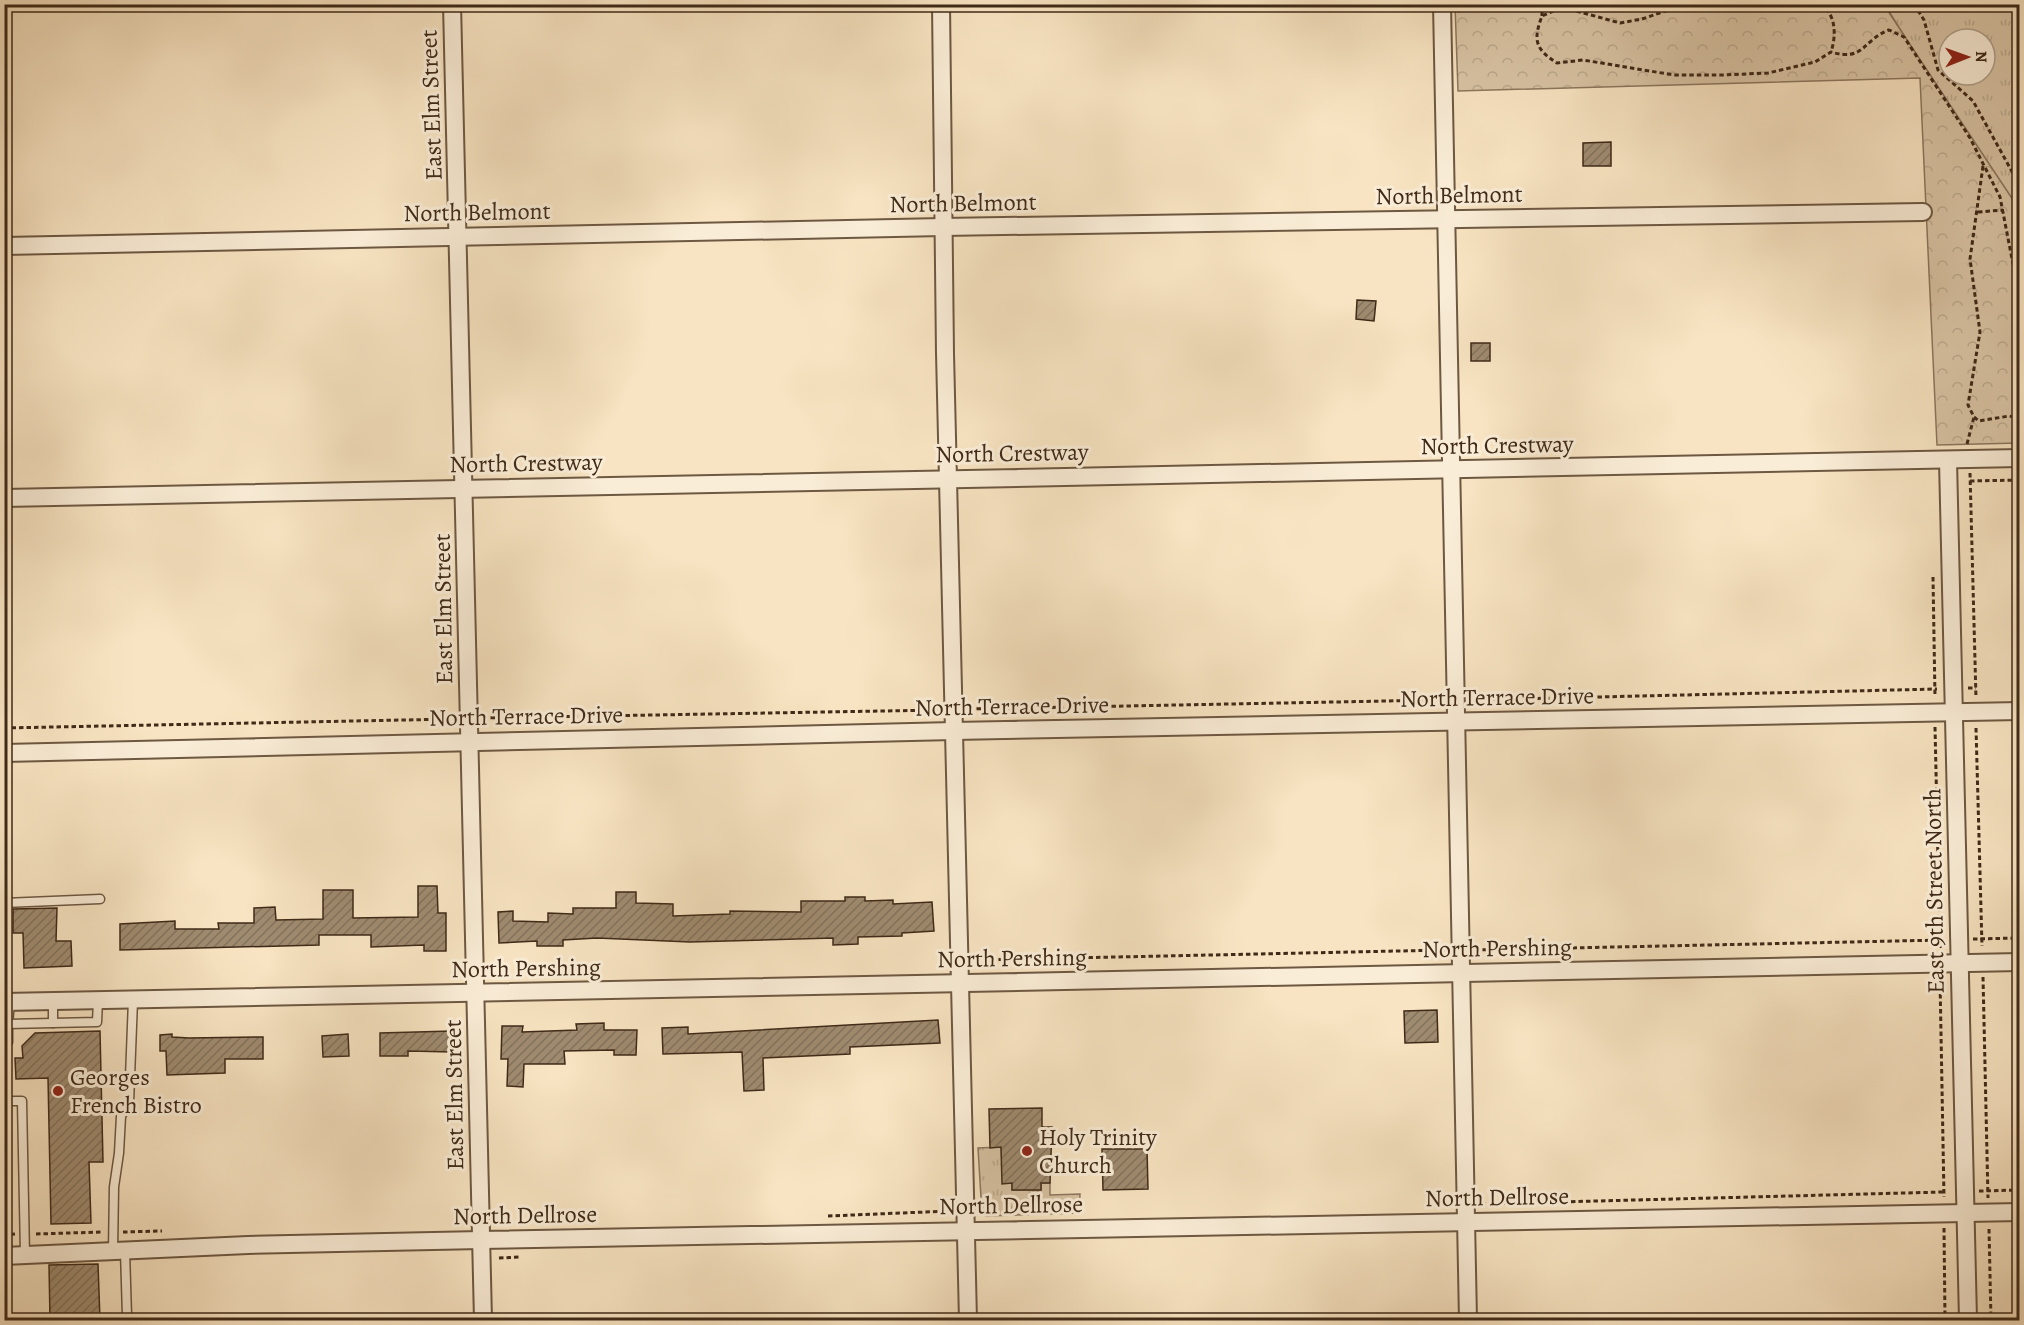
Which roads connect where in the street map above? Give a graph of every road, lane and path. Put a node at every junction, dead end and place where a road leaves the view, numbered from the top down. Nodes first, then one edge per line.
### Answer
1 (452, 4) edge
2 (940, 4) edge
3 (1482, 4) edge
4 (1542, 4) edge
5 (1557, 4) edge
6 (1686, 4) edge
7 (1820, 4) edge
8 (1914, 4) edge
9 (1562, 7) junction
10 (1442, 8) edge
11 (1542, 16) junction
12 (1831, 52) junction
13 (1984, 164) junction
14 (2019, 186) edge
15 (2003, 210) junction
16 (1923, 212) dead end
17 (1978, 212) junction
18 (1446, 219) junction
19 (943, 227) junction
20 (458, 237) junction
21 (4, 246) edge
22 (2019, 280) edge
23 (1974, 417) junction
24 (2019, 418) edge
25 (2019, 458) edge
26 (1960, 464) junction
27 (1451, 470) junction
28 (948, 478) junction
29 (2019, 480) edge
30 (1970, 481) junction
31 (465, 489) junction
32 (4, 498) edge
33 (1933, 576) dead end
34 (1976, 688) junction
35 (1953, 689) junction
36 (1935, 690) junction
37 (1455, 700) junction
38 (954, 709) junction
39 (2019, 711) edge
40 (1953, 712) junction
41 (1976, 712) junction
42 (1935, 713) junction
43 (470, 718) junction
44 (1456, 722) junction
45 (4, 728) edge
46 (954, 731) junction
47 (470, 741) junction
48 (4, 753) edge
49 (100, 899) dead end
50 (4, 903) edge
51 (2019, 938) edge
52 (1959, 939) junction
53 (1982, 939) junction
54 (1940, 940) junction
55 (1460, 950) junction
56 (976, 960) dead end
57 (1982, 962) junction
58 (2019, 962) edge
59 (1940, 963) junction
60 (1959, 963) junction
61 (1460, 973) junction
62 (960, 983) junction
63 (476, 993) junction
64 (98, 1000) junction
65 (133, 1000) junction
66 (53, 1001) junction
67 (7, 1002) edge
68 (53, 1023) junction
69 (8, 1024) junction
70 (4, 1042) edge
71 (4, 1101) edge
72 (2019, 1190) edge
73 (1988, 1191) junction
74 (1944, 1192) junction
75 (1965, 1192) junction
76 (1478, 1204) dead end
77 (2019, 1212) edge
78 (1989, 1213) junction
79 (1944, 1214) junction
80 (1965, 1214) junction
81 (1466, 1221) junction
82 (966, 1230) junction
83 (481, 1240) junction
84 (119, 1251) junction
85 (25, 1255) junction
86 (4, 1256) edge
87 (124, 1320) edge
88 (483, 1320) edge
89 (968, 1320) edge
90 (1468, 1320) edge
91 (1945, 1320) edge
92 (1968, 1320) edge
93 (1991, 1320) edge

1 - 20 street, East Elm Street
2 - 19 street
3 - 10 path
4 - 11 path
5 - 9 path
6 - 9 path
7 - 12 path
8 - 14 path
9 - 11 path
10 - 18 street
11 - 12 path
12 - 13 path
13 - 15 path
13 - 17 path
15 - 17 path
15 - 22 path
16 - 18 street, North Belmont
17 - 23 path
18 - 19 street, North Belmont
18 - 27 street
19 - 20 street, North Belmont
19 - 28 street
20 - 21 street, North Belmont
20 - 31 street, East Elm Street
23 - 24 path
23 - 26 path
25 - 26 street, North Crestway
26 - 27 street, North Crestway
26 - 30 path
26 - 35 street, East 9th Street North
27 - 28 street, North Crestway
27 - 37 street
28 - 31 street, North Crestway
28 - 38 street
29 - 30 path
30 - 34 path
31 - 32 street, North Crestway
31 - 43 street, East Elm Street
33 - 36 path
34 - 35 path
34 - 41 path
35 - 36 path
35 - 40 street, East 9th Street North
36 - 37 path
36 - 42 path
37 - 38 path
37 - 44 street
38 - 43 path
38 - 46 street
39 - 41 street, North Terrace Drive
40 - 41 street, North Terrace Drive
40 - 42 street, North Terrace Drive
40 - 52 street, East 9th Street North
41 - 53 path
42 - 44 street, North Terrace Drive
42 - 54 path
43 - 45 path
43 - 47 street, East Elm Street
44 - 46 street, North Terrace Drive
44 - 55 street
46 - 47 street, North Terrace Drive
46 - 62 street
47 - 48 street, North Terrace Drive
47 - 63 street, East Elm Street
49 - 50 lane
51 - 53 path
52 - 53 path
52 - 54 path
52 - 60 street, East 9th Street North
53 - 57 path
54 - 55 path
54 - 59 path
55 - 56 path
55 - 61 street
57 - 58 street, North Pershing
57 - 60 street, North Pershing
57 - 73 path
59 - 60 street, North Pershing
59 - 61 street, North Pershing
59 - 74 path
60 - 75 street, East 9th Street North
61 - 62 street, North Pershing
61 - 81 street
62 - 63 street, North Pershing
62 - 82 street
63 - 65 street, North Pershing
63 - 83 street, East Elm Street
64 - 65 street, North Pershing
64 - 66 street, North Pershing
64 - 68 lane
65 - 84 lane
66 - 67 street, North Pershing
66 - 68 lane
67 - 69 lane
68 - 69 lane
69 - 70 lane
71 - 85 lane
72 - 73 path
73 - 75 path
73 - 78 path
74 - 75 path
74 - 76 path
74 - 79 path
75 - 80 street, East 9th Street North
77 - 78 street, North Dellrose
78 - 80 street, North Dellrose
78 - 93 path
79 - 80 street, North Dellrose
79 - 81 street, North Dellrose
79 - 91 path
80 - 92 street, East 9th Street North
81 - 82 street, North Dellrose
81 - 90 street
82 - 83 street, North Dellrose
82 - 89 street
83 - 84 street, North Dellrose
83 - 88 street, East Elm Street
84 - 85 street, North Dellrose
84 - 87 lane
85 - 86 street, North Dellrose

